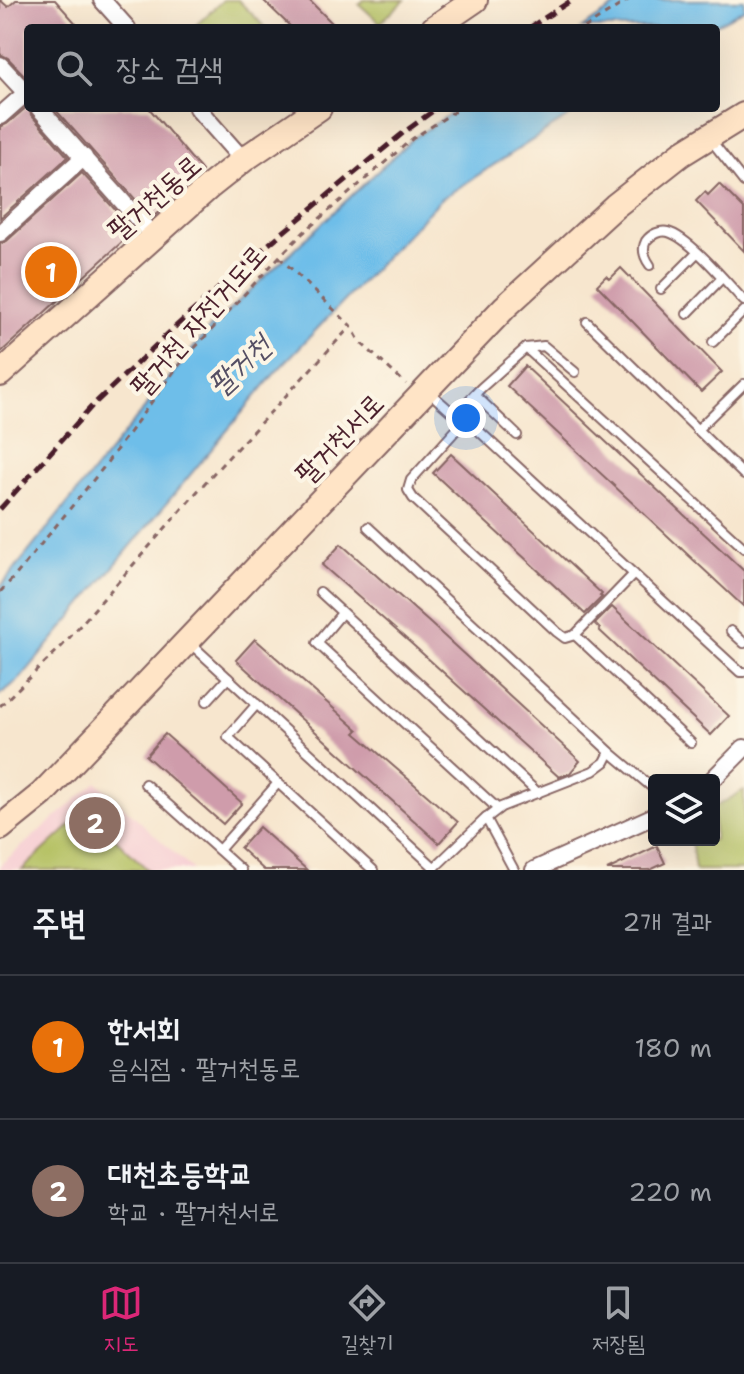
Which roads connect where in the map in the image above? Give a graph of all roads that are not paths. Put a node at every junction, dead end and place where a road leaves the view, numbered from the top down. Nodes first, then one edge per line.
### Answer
1 (102, 0) edge
2 (475, 0) edge
3 (123, 24) edge
4 (440, 24) edge
5 (0, 65) edge
6 (24, 91) edge
7 (24, 96) edge
8 (43, 112) edge
9 (201, 112) edge
10 (313, 112) edge
11 (744, 115) edge
12 (0, 116) edge
13 (709, 137) junction
14 (84, 157) junction
15 (243, 160) junction
16 (744, 182) edge
17 (0, 233) edge
18 (154, 237) junction
19 (697, 253) junction
20 (650, 265) dead end
21 (722, 278) junction
22 (661, 289) dead end
23 (744, 301) edge
24 (744, 311) edge
25 (687, 314) dead end
26 (587, 322) dead end
27 (713, 342) dead end
28 (526, 348) junction
29 (575, 372) dead end
30 (0, 374) edge
31 (744, 384) edge
32 (424, 393) junction
33 (475, 395) junction
34 (455, 415) junction
35 (466, 419) junction
36 (697, 430) junction
37 (517, 435) dead end
38 (744, 475) edge
39 (368, 527) dead end
40 (744, 548) edge
41 (634, 574) junction
42 (320, 592) dead end
43 (342, 613) junction
44 (731, 631) dead end
45 (575, 635) junction
46 (187, 641) junction
47 (744, 643) edge
48 (744, 672) edge
49 (228, 678) junction
50 (207, 701) dead end
51 (257, 704) junction
52 (691, 743) dead end
53 (744, 748) edge
54 (610, 752) junction
55 (718, 774) edge
56 (278, 783) junction
57 (145, 784) dead end
58 (648, 784) edge
59 (538, 793) junction
60 (498, 809) junction
61 (486, 818) junction
62 (648, 819) edge
63 (0, 828) edge
64 (219, 850) junction
65 (434, 869) edge
66 (241, 870) edge
67 (373, 870) edge
68 (514, 870) edge
69 (534, 870) edge

1 - 3 street
2 - 4 main road
5 - 6 street
7 - 12 street
8 - 14 street
9 - 15 street
10 - 15 main road, 팔거천동로
11 - 13 main road, 팔거천서로
13 - 16 lane
13 - 32 main road, 팔거천서로
14 - 17 street
14 - 18 street
15 - 18 main road, 팔거천동로
18 - 30 main road, 팔거천동로
19 - 20 lane
19 - 21 lane
19 - 22 lane
21 - 23 lane
21 - 25 lane
24 - 27 lane
26 - 36 lane
28 - 29 lane
28 - 33 lane
28 - 40 lane
31 - 36 lane
32 - 34 lane
32 - 46 main road, 팔거천서로
33 - 34 lane
33 - 37 lane
34 - 35 lane
35 - 41 lane
35 - 45 lane
36 - 38 lane
39 - 54 lane
41 - 45 lane
41 - 48 lane
42 - 43 lane
43 - 59 lane
43 - 60 lane
44 - 47 lane
45 - 52 lane
46 - 49 lane
46 - 63 main road, 팔거천서로
49 - 50 lane
49 - 51 lane
51 - 56 lane
51 - 65 lane
53 - 55 street
54 - 58 lane
54 - 59 lane
56 - 64 lane
56 - 67 lane
57 - 64 lane
59 - 60 lane
60 - 61 lane
61 - 65 lane
61 - 68 lane
62 - 69 street
64 - 66 lane

